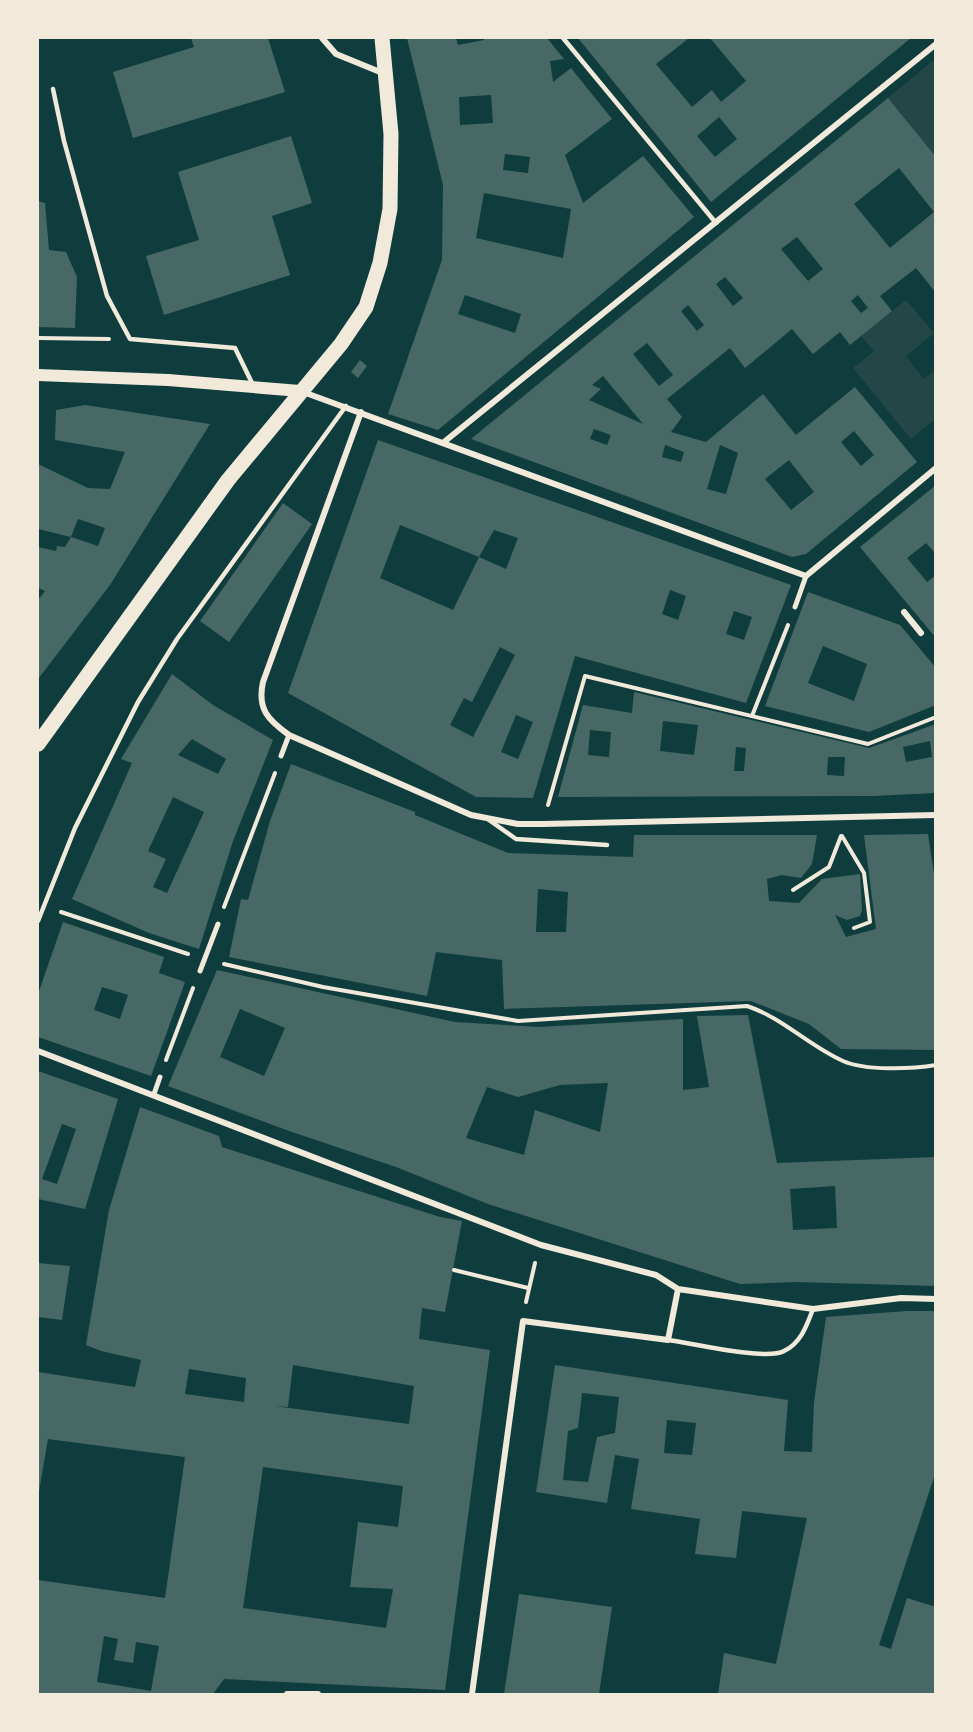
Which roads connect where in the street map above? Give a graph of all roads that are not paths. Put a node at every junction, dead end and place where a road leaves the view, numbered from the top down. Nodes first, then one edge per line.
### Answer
1 (322, 38) edge
2 (382, 38) edge
3 (563, 38) edge
4 (936, 44) edge
5 (387, 74) junction
6 (53, 89) dead end
7 (716, 223) junction
8 (38, 375) edge
9 (254, 387) junction
10 (300, 391) junction
11 (346, 406) junction
12 (361, 412) junction
13 (444, 442) junction
14 (936, 468) edge
15 (806, 576) junction
16 (795, 607) road end
17 (904, 612) dead end
18 (921, 633) dead end
19 (289, 735) junction
20 (38, 744) edge
21 (281, 756) road end
22 (936, 815) edge
23 (489, 820) junction
24 (607, 845) dead end
25 (38, 921) edge
26 (218, 924) road end
27 (200, 970) road end
28 (38, 1051) edge
29 (160, 1077) road end
30 (154, 1094) junction
31 (678, 1289) junction
32 (936, 1299) edge
33 (813, 1310) junction
34 (668, 1340) junction
35 (287, 1695) edge
36 (318, 1695) edge
37 (472, 1695) edge

1 - 5 street
2 - 5 main road
3 - 7 lane
4 - 7 street
5 - 10 main road
6 - 9 lane
7 - 13 street
8 - 9 main road
9 - 10 main road
10 - 11 street
10 - 20 main road
11 - 12 street
11 - 25 lane
12 - 13 street
12 - 19 street
13 - 15 street
14 - 15 street
15 - 16 street
17 - 18 street
19 - 21 street
19 - 23 street
22 - 23 street
23 - 24 lane
26 - 27 street
28 - 30 street
29 - 30 street
30 - 31 street
31 - 33 street
31 - 34 street
32 - 33 street
33 - 34 lane
34 - 37 street
35 - 36 street

